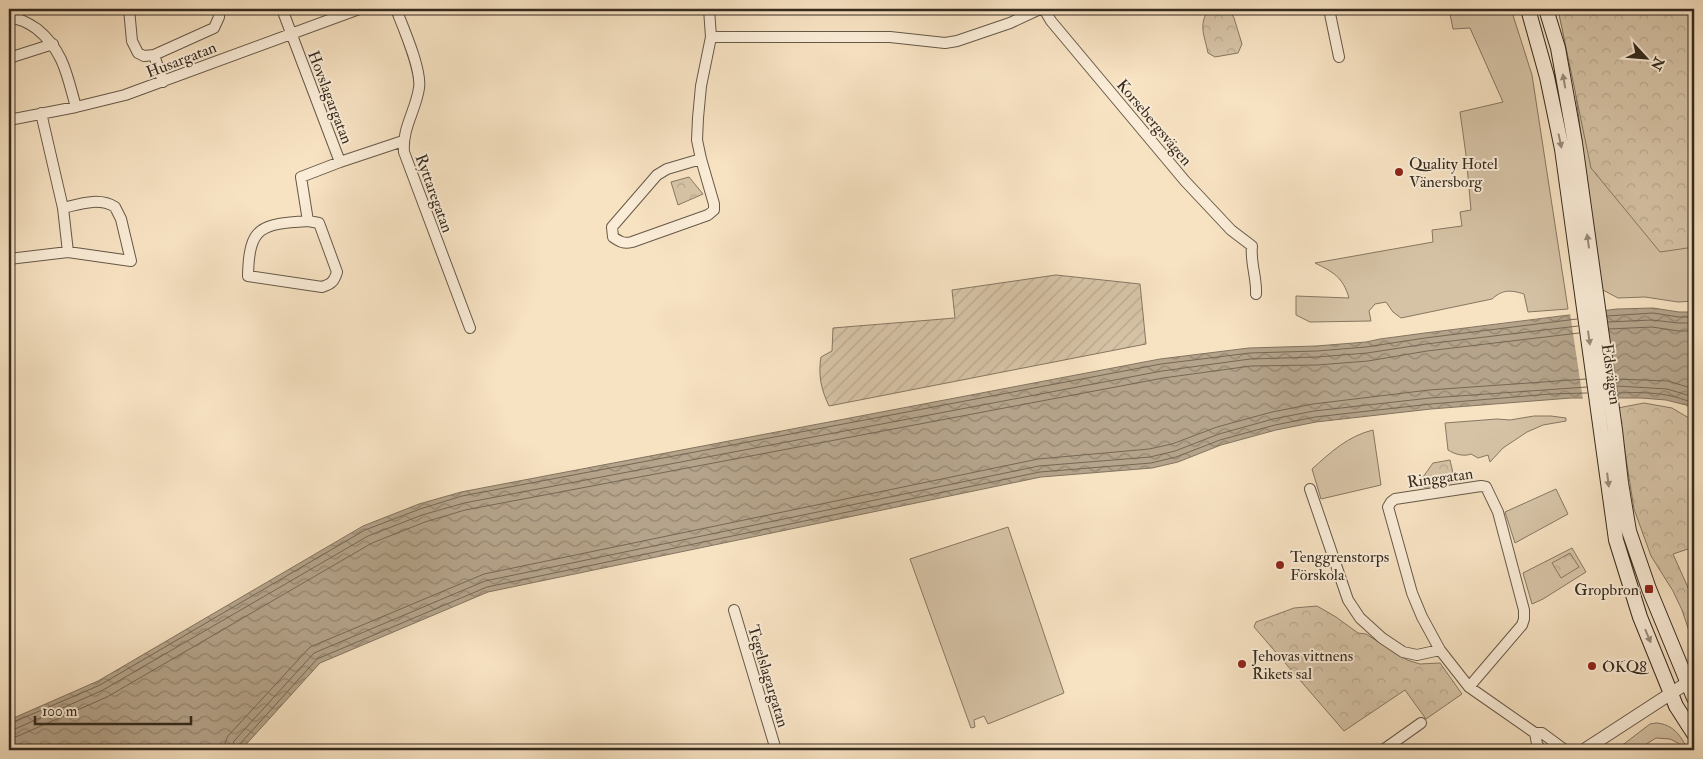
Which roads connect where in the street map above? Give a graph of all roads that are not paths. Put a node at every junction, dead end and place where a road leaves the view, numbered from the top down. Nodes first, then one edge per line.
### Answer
1 (129, 9) edge
2 (218, 9) edge
3 (282, 9) edge
4 (359, 9) edge
5 (396, 9) edge
6 (709, 9) edge
7 (1040, 9) edge
8 (1044, 9) edge
9 (1329, 9) edge
10 (1528, 9) edge
11 (1546, 9) edge
12 (9, 18) edge
13 (290, 33) junction
14 (711, 37) junction
15 (53, 44) junction
16 (154, 55) junction
17 (1339, 57) dead end
18 (9, 58) edge
19 (163, 82) junction
20 (76, 107) junction
21 (41, 114) junction
22 (9, 120) edge
23 (403, 141) junction
24 (701, 159) junction
25 (340, 162) junction
26 (63, 208) junction
27 (308, 221) junction
28 (68, 252) junction
29 (9, 258) edge
30 (1589, 290) junction
31 (1256, 294) dead end
32 (470, 328) dead end
33 (1609, 431) junction
34 (1310, 489) dead end
35 (734, 610) dead end
36 (1440, 650) junction
37 (1687, 683) junction
38 (1469, 688) junction
39 (1671, 694) junction
40 (1694, 698) edge
41 (1421, 723) dead end
42 (1535, 733) junction
43 (1694, 734) edge
44 (776, 750) edge
45 (1383, 750) edge
46 (1541, 750) edge
47 (1565, 750) edge
48 (1584, 750) edge

1 - 16 street
2 - 16 street
3 - 13 street, Hovslagargatan
4 - 13 street, Husargatan
5 - 23 street, Ryttaregatan
6 - 14 street
7 - 14 street
8 - 31 street, Korsebergsvägen
9 - 17 street
10 -> 30 main road, Edsvägen
30 -> 11 main road, Edsvägen
12 - 15 street
13 - 19 street, Husargatan
13 - 25 street, Hovslagargatan
14 - 24 street
15 - 18 street
15 - 20 street
16 - 19 street
19 - 20 street, Husargatan
20 - 21 street, Husargatan
21 - 22 street, Husargatan
21 - 26 street
23 - 25 street, Hovslagargatan
23 - 32 street, Ryttaregatan
24 - 24 street
25 - 27 street
26 - 28 street
26 - 28 street
27 - 27 street
28 - 29 street
30 - 33 main road, Edsvägen
33 - 37 main road, Edsvägen
33 -> 39 main road, Edsvägen
34 - 36 street
35 - 44 street, Tegelslagargatan
36 - 38 street, Ringgatan
36 - 38 street, Ringgatan
37 - 39 street
37 - 40 main road, Edsvägen
38 - 42 street, Ringgatan
39 - 43 main road, Edsvägen
39 - 48 street
41 - 45 street
42 - 46 street
42 - 47 street, Ringgatan

